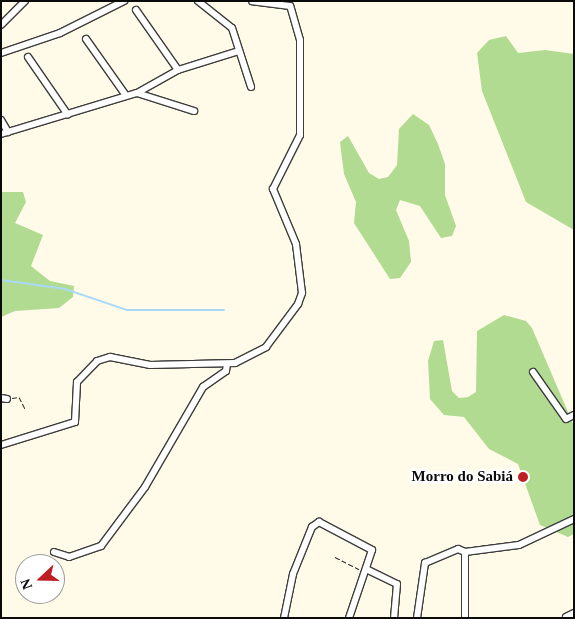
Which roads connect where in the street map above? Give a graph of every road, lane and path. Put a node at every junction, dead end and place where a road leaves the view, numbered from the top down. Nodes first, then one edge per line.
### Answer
1 (25, 1) edge
2 (124, 1) edge
3 (198, 1) edge
4 (252, 1) edge
5 (293, 4) edge
6 (136, 10) dead end
7 (1, 25) edge
8 (86, 39) dead end
9 (239, 51) junction
10 (1, 53) edge
11 (28, 57) dead end
12 (178, 70) junction
13 (251, 87) dead end
14 (136, 93) junction
15 (125, 94) junction
16 (194, 111) dead end
17 (68, 115) junction
18 (1, 120) edge
19 (8, 132) junction
20 (1, 134) edge
21 (227, 364) junction
22 (533, 372) dead end
23 (4, 398) edge
24 (25, 409) dead end
25 (574, 415) edge
26 (1, 445) edge
27 (574, 519) edge
28 (54, 552) dead end
29 (465, 552) junction
30 (335, 557) dead end
31 (366, 571) junction
32 (574, 614) edge
33 (566, 617) edge
34 (284, 618) edge
35 (349, 618) edge
36 (394, 618) edge
37 (417, 618) edge
38 (466, 618) edge

1 - 7 street
2 - 10 street
3 - 9 street
4 - 5 street
5 - 21 street
6 - 12 street
8 - 15 street
9 - 12 street
9 - 13 street
11 - 17 street
12 - 14 street
14 - 15 street
14 - 16 street
15 - 17 street
17 - 19 street
18 - 19 street
19 - 20 street
21 - 26 street
21 - 28 street
22 - 25 street
23 - 24 path
27 - 29 street
29 - 37 street
29 - 38 street
30 - 31 path
31 - 34 street
31 - 35 street
31 - 36 street
32 - 33 street

